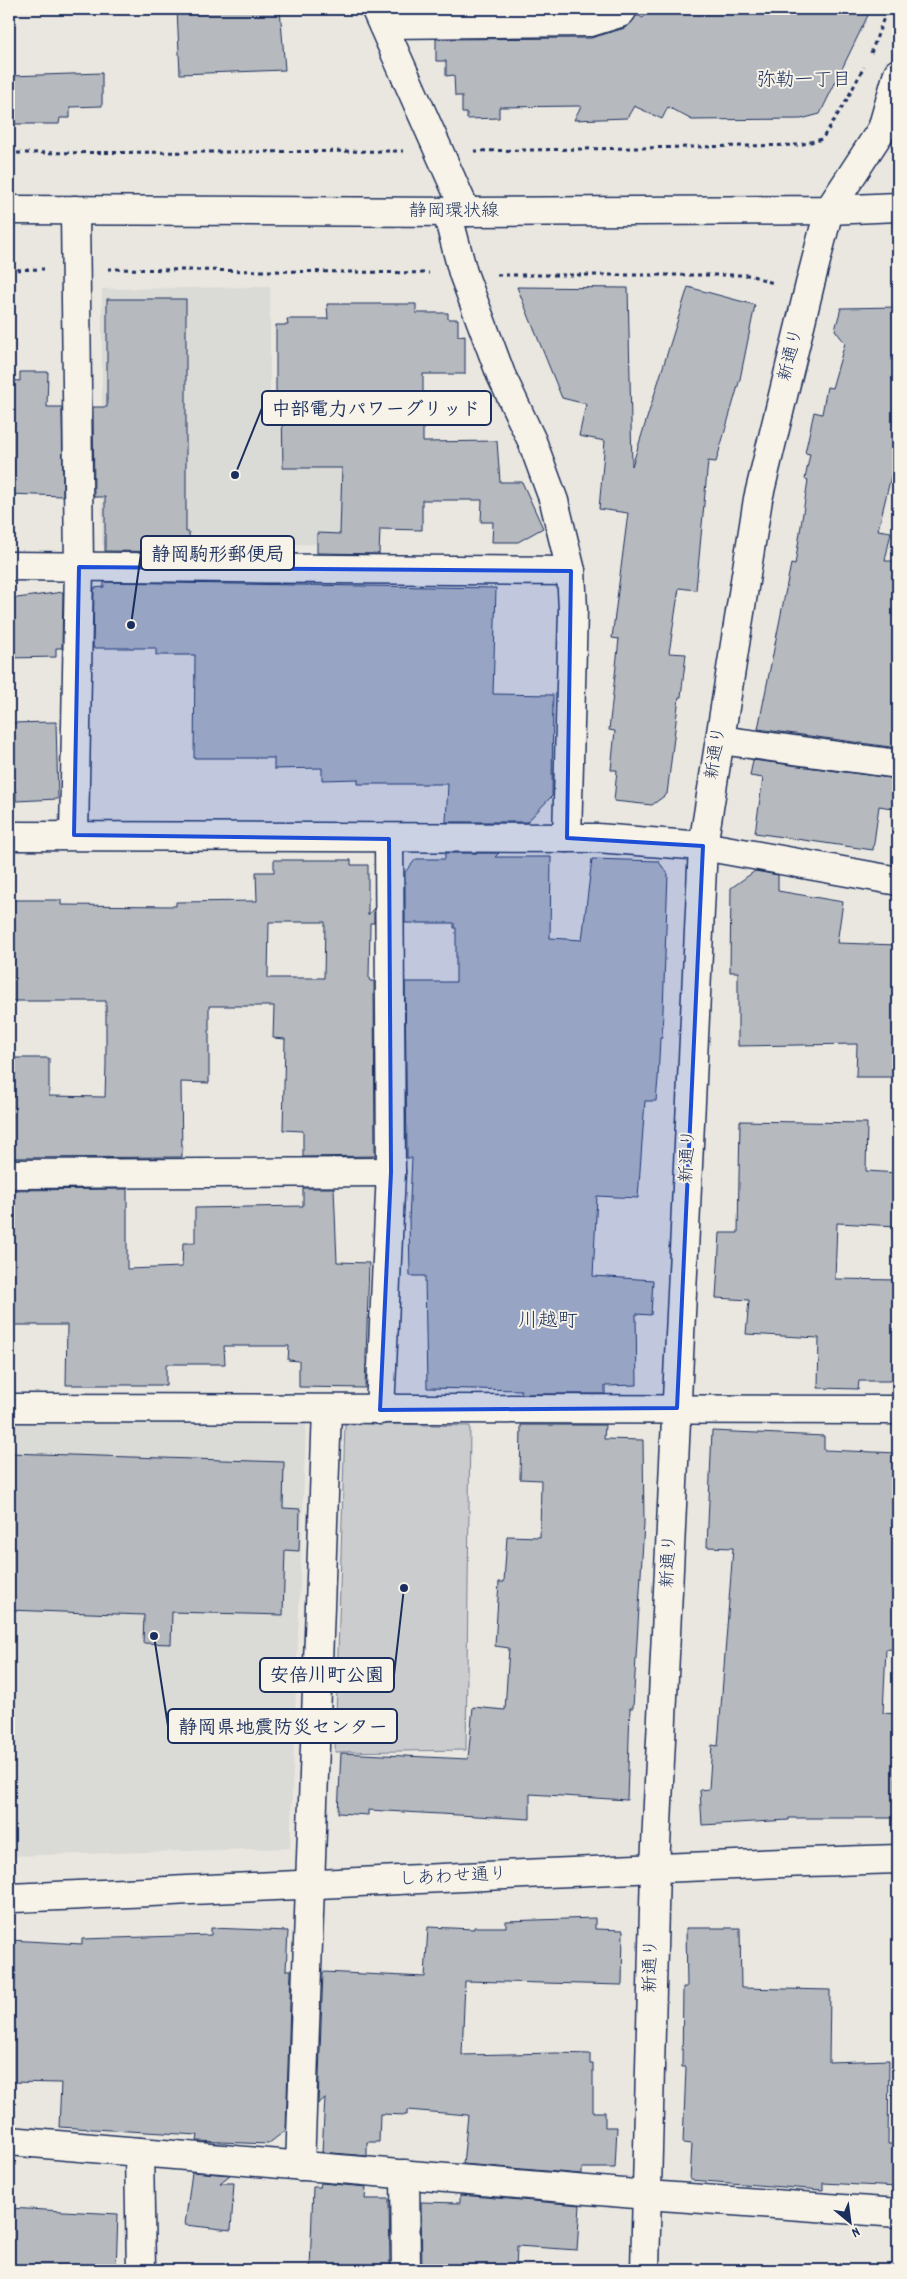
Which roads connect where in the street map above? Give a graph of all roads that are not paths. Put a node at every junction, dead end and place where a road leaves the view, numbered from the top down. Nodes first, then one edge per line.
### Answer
1 (623, 9) edge
2 (379, 16) edge
3 (898, 73) edge
4 (898, 207) edge
5 (9, 210) edge
6 (75, 210) junction
7 (829, 210) junction
8 (456, 212) junction
9 (9, 566) edge
10 (79, 567) junction
11 (571, 571) junction
12 (720, 740) junction
13 (898, 764) edge
14 (74, 835) junction
15 (9, 836) edge
16 (567, 838) junction
17 (389, 839) junction
18 (703, 846) junction
19 (898, 881) edge
20 (391, 1172) junction
21 (9, 1174) edge
22 (9, 1408) edge
23 (677, 1408) junction
24 (327, 1410) junction
25 (380, 1410) junction
26 (898, 1410) edge
27 (898, 1859) edge
28 (655, 1867) junction
29 (310, 1885) junction
30 (9, 1898) edge
31 (9, 2141) edge
32 (140, 2152) junction
33 (300, 2166) junction
34 (406, 2174) junction
35 (646, 2195) junction
36 (898, 2213) edge
37 (141, 2270) edge
38 (406, 2270) edge
39 (645, 2270) edge

1 - 2 street
2 - 8 street
3 - 7 street, 新通り
4 - 7 street, 静岡環状線
5 - 6 street, 静岡環状線
6 - 8 street, 静岡環状線
6 - 10 street
7 - 8 street, 静岡環状線
7 - 12 street, 新通り
8 - 11 street
9 - 10 street
10 - 11 street
10 - 14 street
11 - 16 street
12 - 13 street
12 - 18 street, 新通り
14 - 15 street
14 - 17 street
16 - 17 street
16 - 18 street
17 - 20 street
18 - 19 street
18 - 23 street, 新通り
20 - 21 street
20 - 25 street
22 - 24 street
23 - 25 street
23 - 26 street
23 - 28 street, 新通り
24 - 25 street
24 - 29 street
27 - 28 street, しあわせ通り
28 - 29 street, しあわせ通り
28 - 35 street, 新通り
29 - 30 street, しあわせ通り
29 - 33 street
31 - 32 street
32 - 33 street
32 - 37 street
33 - 34 street
34 - 35 street
34 - 38 street
35 - 36 street
35 - 39 street, 新通り

